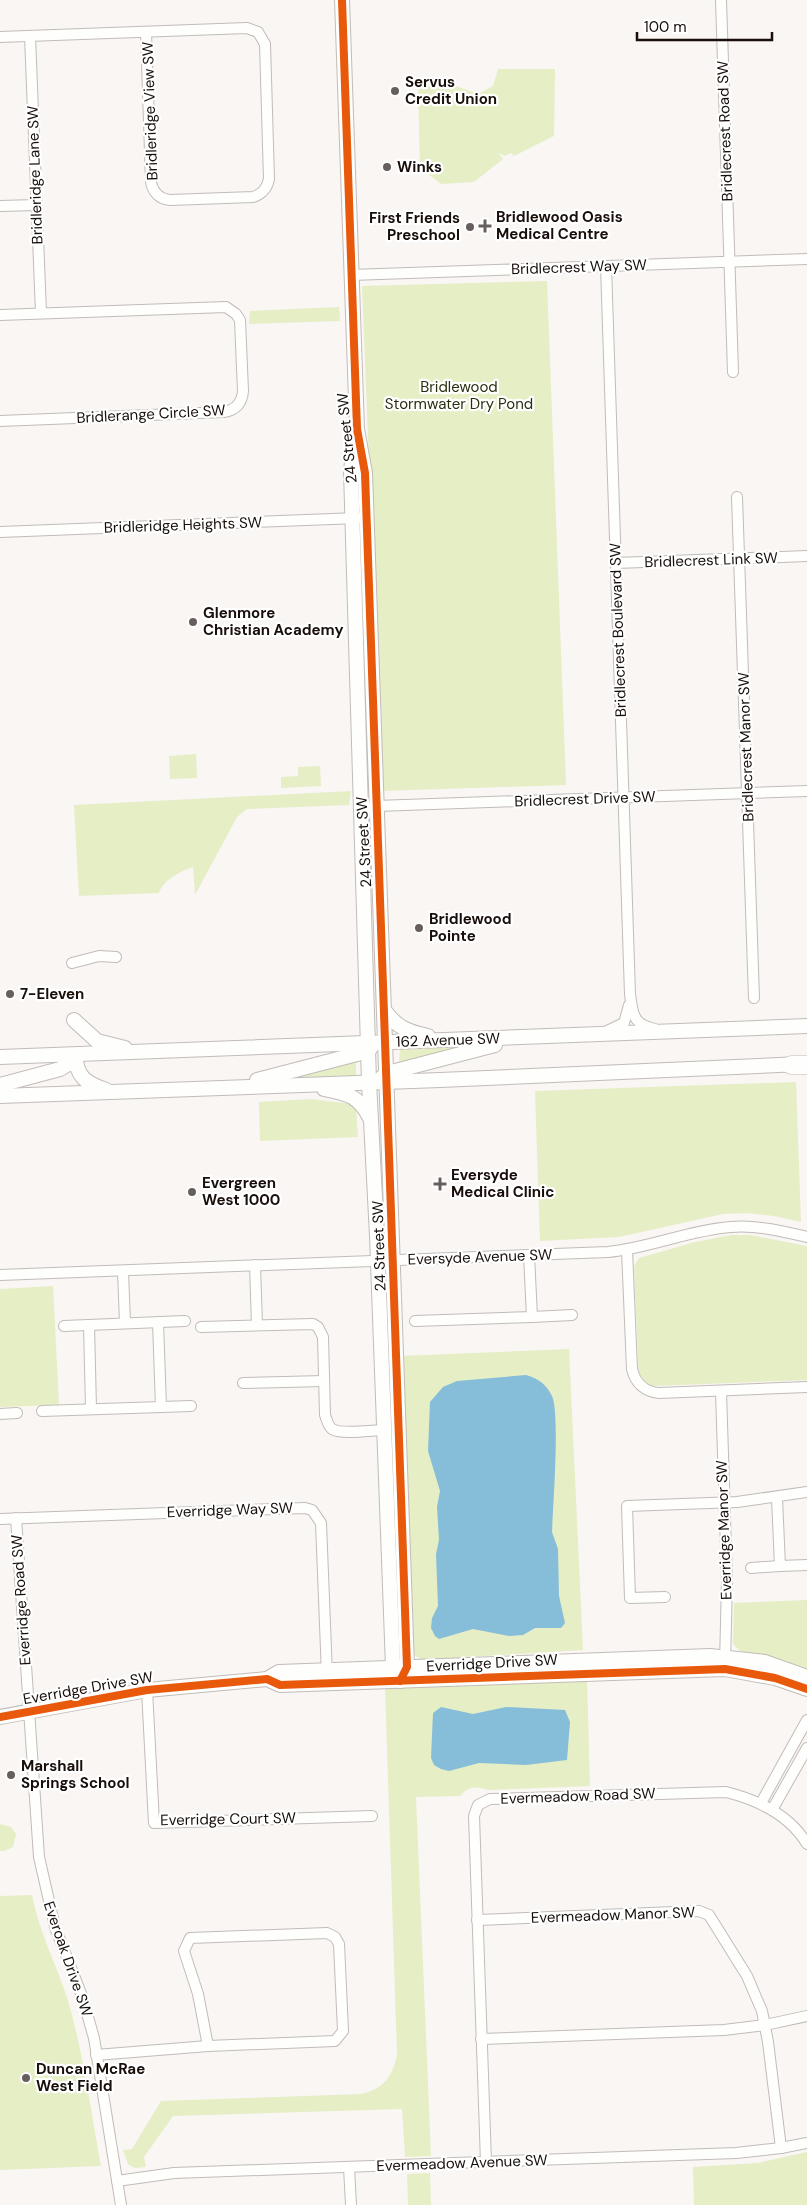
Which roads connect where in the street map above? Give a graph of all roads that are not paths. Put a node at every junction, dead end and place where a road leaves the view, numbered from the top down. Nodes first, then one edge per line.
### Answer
1 (342, 0) edge
2 (721, 0) edge
3 (146, 32) junction
4 (30, 36) junction
5 (0, 37) edge
6 (36, 205) junction
7 (0, 206) edge
8 (807, 259) edge
9 (730, 262) junction
10 (606, 266) junction
11 (352, 275) junction
12 (41, 313) junction
13 (0, 315) edge
14 (733, 372) dead end
15 (0, 421) edge
16 (737, 497) dead end
17 (359, 518) junction
18 (0, 532) edge
19 (807, 556) edge
20 (739, 559) junction
21 (616, 563) junction
22 (807, 791) edge
23 (747, 793) junction
24 (624, 797) junction
25 (369, 807) junction
26 (116, 957) dead end
27 (72, 963) dead end
28 (630, 994) junction
29 (754, 998) dead end
30 (385, 1011) junction
31 (74, 1020) dead end
32 (807, 1026) edge
33 (664, 1031) junction
34 (599, 1033) junction
35 (528, 1037) junction
36 (449, 1040) junction
37 (376, 1042) junction
38 (145, 1052) junction
39 (75, 1054) junction
40 (0, 1057) edge
41 (802, 1065) edge
42 (378, 1082) junction
43 (301, 1084) junction
44 (0, 1085) edge
45 (227, 1087) junction
46 (109, 1091) junction
47 (0, 1096) edge
48 (370, 1118) junction
49 (807, 1237) edge
50 (627, 1250) junction
51 (530, 1255) junction
52 (393, 1260) junction
53 (378, 1261) junction
54 (255, 1266) junction
55 (123, 1270) junction
56 (0, 1275) edge
57 (572, 1316) dead end
58 (532, 1317) junction
59 (185, 1321) dead end
60 (416, 1321) dead end
61 (158, 1322) junction
62 (125, 1323) junction
63 (88, 1325) junction
64 (257, 1325) junction
65 (64, 1326) dead end
66 (201, 1327) dead end
67 (324, 1381) junction
68 (243, 1383) dead end
69 (807, 1387) edge
70 (721, 1390) junction
71 (191, 1406) dead end
72 (160, 1407) junction
73 (91, 1409) junction
74 (42, 1411) dead end
75 (0, 1414) edge
76 (16, 1414) dead end
77 (384, 1430) junction
78 (807, 1492) edge
79 (777, 1498) junction
80 (723, 1503) junction
81 (16, 1518) junction
82 (0, 1519) edge
83 (807, 1565) edge
84 (780, 1566) junction
85 (750, 1568) dead end
86 (665, 1597) dead end
87 (725, 1663) junction
88 (392, 1667) junction
89 (407, 1667) junction
90 (585, 1667) junction
91 (327, 1677) junction
92 (807, 1677) edge
93 (400, 1681) junction
94 (807, 1689) edge
95 (147, 1690) junction
96 (28, 1712) junction
97 (0, 1717) edge
98 (807, 1720) edge
99 (807, 1748) edge
100 (761, 1803) junction
101 (772, 1810) junction
102 (372, 1816) dead end
103 (807, 1844) edge
104 (477, 1920) junction
105 (807, 2016) edge
106 (765, 2025) junction
107 (481, 2039) junction
108 (208, 2046) junction
109 (96, 2054) junction
110 (807, 2142) edge
111 (781, 2148) junction
112 (486, 2162) junction
113 (349, 2167) junction
114 (117, 2181) junction
115 (121, 2205) edge
116 (351, 2205) edge

1 - 11 street, 24 Street SW
2 - 9 street, Bridlecrest Road SW
3 - 3 street, Bridleridge View SW
3 - 4 street, Bridleridge View SW
4 - 5 street, Bridleridge View SW
4 - 6 street, Bridleridge Lane SW
6 - 7 street
6 - 12 street, Bridleridge Lane SW
8 - 9 street, Bridlecrest Way SW
9 - 10 street, Bridlecrest Way SW
9 - 14 street, Bridlecrest Road SW
10 - 11 street, Bridlecrest Way SW
10 - 21 street, Bridlecrest Boulevard SW
11 - 17 street, 24 Street SW
12 - 13 street, Bridlerange Circle SW
12 - 15 street, Bridlerange Circle SW
16 - 20 street, Bridlecrest Manor SW
17 - 18 street, Bridleridge Heights SW
17 - 25 street, 24 Street SW
19 - 20 street, Bridlecrest Link SW
20 - 21 street, Bridlecrest Link SW
20 - 23 street, Bridlecrest Manor SW
21 - 24 street, Bridlecrest Boulevard SW
22 - 23 street, Bridlecrest Drive SW
23 - 24 street, Bridlecrest Drive SW
23 - 29 street, Bridlecrest Manor SW
24 - 25 street, Bridlecrest Drive SW
24 - 28 street, Bridlecrest Boulevard SW
25 - 30 street, 24 Street SW
25 - 37 street, 24 Street SW
26 - 27 street
28 - 33 street
28 - 34 street
30 - 36 street
30 - 37 street, 24 Street SW
31 - 38 street
32 - 33 street, 162 Avenue SW
33 - 34 street, 162 Avenue SW
34 - 35 street, 162 Avenue SW
35 - 36 street, 162 Avenue SW
35 - 42 street
36 - 37 street, 162 Avenue SW
37 - 38 street, 162 Avenue SW
37 - 42 street, 24 Street SW
37 - 42 street, 24 Street SW
37 - 45 street
38 - 39 street, 162 Avenue SW
39 - 40 street, 162 Avenue SW
39 - 44 street
39 - 46 street
41 - 42 street
42 - 43 street
42 - 48 street, 24 Street SW
42 - 52 street, 24 Street SW
43 - 45 street
43 - 48 street
45 - 46 street
46 - 47 street
48 - 53 street, 24 Street SW
49 - 50 street, Eversyde Avenue SW
50 - 51 street, Eversyde Avenue SW
50 - 70 street
51 - 52 street, Eversyde Avenue SW
51 - 58 street
52 - 53 street, Eversyde Avenue SW
52 - 89 street, 24 Street SW
53 - 54 street, Eversyde Avenue SW
53 - 77 street, 24 Street SW
54 - 55 street, Eversyde Avenue SW
54 - 64 street
55 - 56 street, Eversyde Avenue SW
55 - 62 street
57 - 58 street
58 - 60 street
59 - 61 street
61 - 62 street
61 - 72 street
62 - 63 street
63 - 65 street
63 - 73 street
64 - 66 street
64 - 67 street
67 - 68 street
67 - 77 street
69 - 70 street
70 - 80 street, Everridge Manor SW
71 - 72 street
72 - 73 street
73 - 74 street
75 - 76 street
77 - 88 street, 24 Street SW
78 - 79 street
79 - 80 street
79 - 84 street
80 - 86 street
80 - 87 street, Everridge Manor SW
81 - 82 street, Everridge Way SW
81 - 91 street, Everridge Way SW
81 - 96 street, Everridge Road SW
83 - 84 street
84 - 85 street
87 - 90 street, Everridge Drive SW
87 - 92 street, Everridge Drive SW
87 - 94 street, Everridge Drive SW
88 - 89 street, Everridge Drive SW
88 - 91 street, Everridge Drive SW
88 - 93 street, 24 Street SW
89 - 90 street, Everridge Drive SW
89 - 93 street, 24 Street SW
90 - 93 street, Everridge Drive SW
91 - 93 street, Everridge Drive SW
91 - 95 street, Everridge Drive SW
95 - 96 street, Everridge Drive SW
95 - 102 street, Everridge Court SW
96 - 97 street, Everridge Drive SW
96 - 109 street, Everoak Drive SW
98 - 100 street
99 - 101 street
100 - 101 street, Evermeadow Road SW
100 - 104 street, Evermeadow Road SW
101 - 103 street, Evermeadow Road SW
104 - 106 street, Evermeadow Manor SW
104 - 107 street, Evermeadow Road SW
105 - 106 street
106 - 107 street
106 - 111 street, Evermeadow Manor SW
107 - 112 street, Evermeadow Road SW
108 - 108 street
108 - 109 street
109 - 114 street, Everoak Drive SW
110 - 111 street, Evermeadow Avenue SW
111 - 112 street, Evermeadow Avenue SW
112 - 113 street, Evermeadow Avenue SW
113 - 114 street, Evermeadow Avenue SW
113 - 116 street
114 - 115 street, Everoak Drive SW

